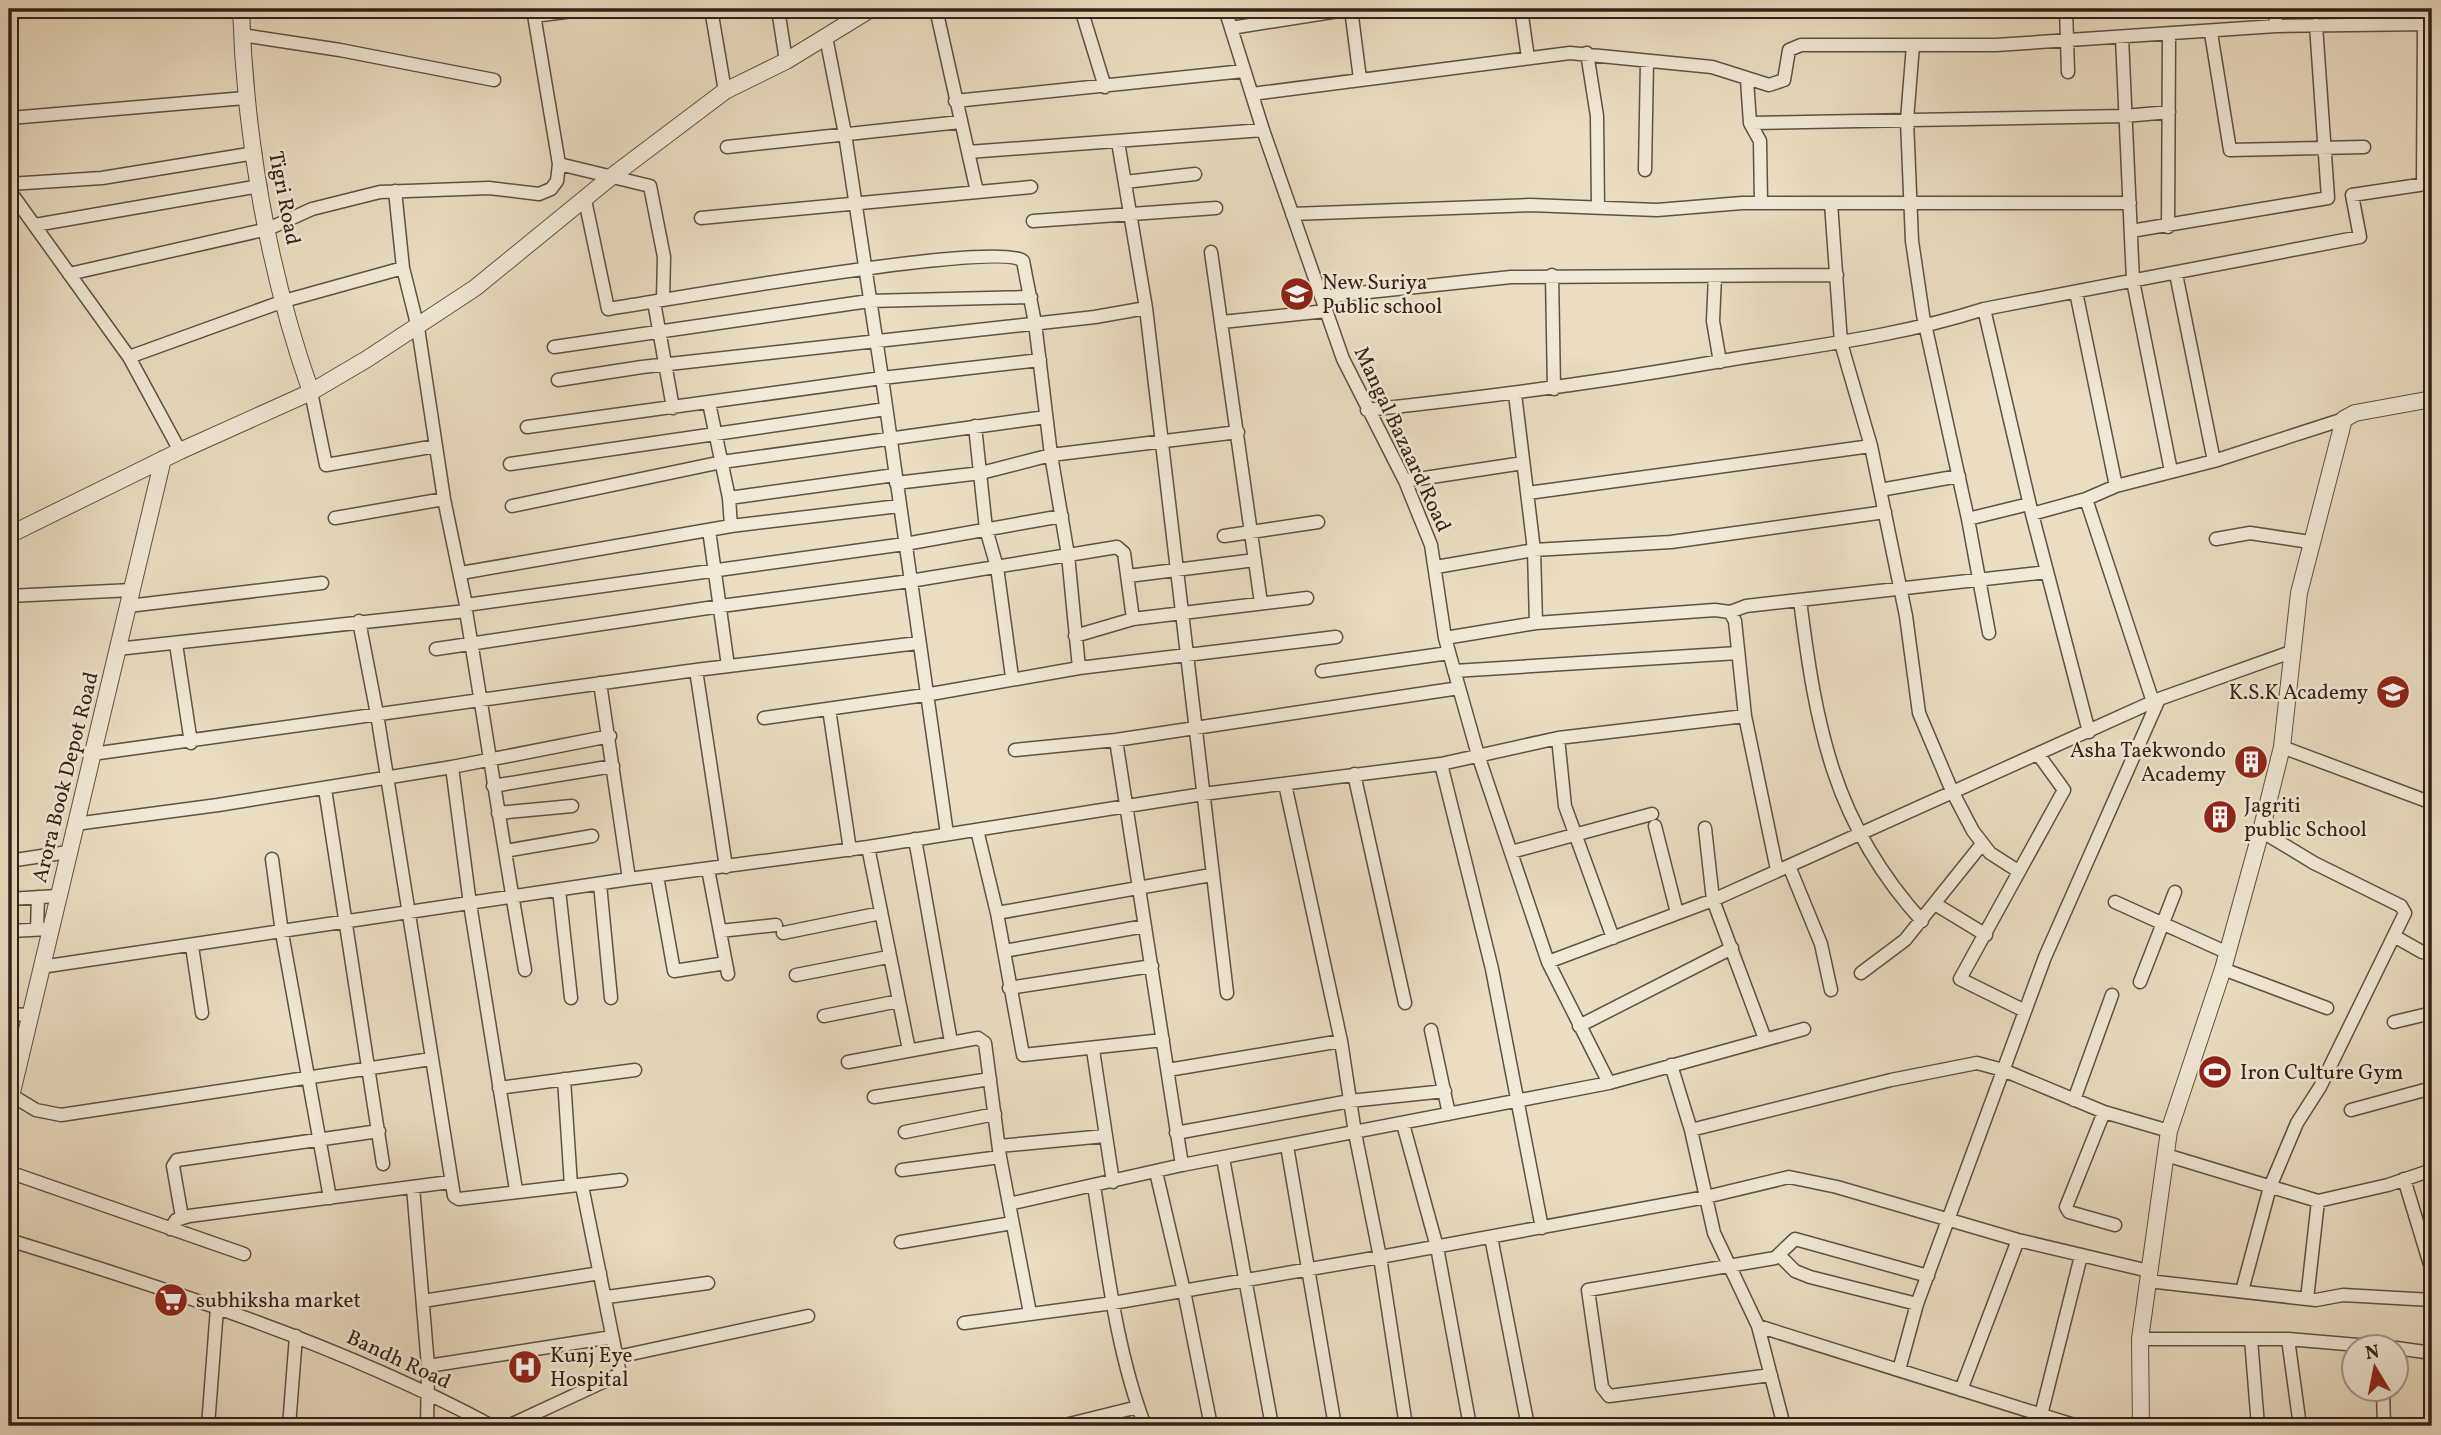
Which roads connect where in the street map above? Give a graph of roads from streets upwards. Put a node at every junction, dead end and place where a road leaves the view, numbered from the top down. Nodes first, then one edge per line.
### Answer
1 (10, 9) edge
2 (241, 9) edge
3 (588, 9) edge
4 (711, 9) edge
5 (778, 9) edge
6 (871, 9) edge
7 (936, 9) edge
8 (1081, 9) edge
9 (1225, 9) edge
10 (1351, 9) edge
11 (1521, 9) edge
12 (2066, 9) edge
13 (2275, 9) edge
14 (534, 12) edge
15 (2428, 24) edge
16 (2316, 25) junction
17 (2276, 26) junction
18 (1231, 28) junction
19 (2211, 33) junction
20 (242, 35) junction
21 (2169, 36) junction
22 (826, 37) junction
23 (2122, 38) junction
24 (2067, 41) junction
25 (1913, 45) junction
26 (1587, 53) junction
27 (1528, 58) junction
28 (786, 61) junction
29 (1647, 61) junction
30 (1244, 71) junction
31 (2068, 72) dead end
32 (1360, 79) junction
33 (494, 80) dead end
34 (1747, 80) junction
35 (1105, 87) junction
36 (725, 90) junction
37 (1252, 94) junction
38 (245, 98) junction
39 (955, 101) junction
40 (2169, 111) junction
41 (2125, 116) junction
42 (1907, 120) junction
43 (960, 122) junction
44 (1750, 123) junction
45 (1263, 130) junction
46 (845, 134) junction
47 (1118, 142) junction
48 (2364, 146) dead end
49 (727, 147) dead end
50 (2325, 148) junction
51 (968, 152) junction
52 (255, 153) junction
53 (559, 164) junction
54 (1645, 170) dead end
55 (1195, 174) dead end
56 (611, 177) junction
57 (1125, 182) junction
58 (9, 184) edge
59 (2428, 184) edge
60 (260, 186) junction
61 (1031, 187) dead end
62 (9, 190) edge
63 (395, 191) junction
64 (977, 192) junction
65 (2352, 195) junction
66 (2328, 198) junction
67 (585, 200) junction
68 (854, 201) junction
69 (1761, 203) junction
70 (1831, 203) junction
71 (1913, 203) junction
72 (2130, 203) junction
73 (1216, 208) dead end
74 (1598, 208) junction
75 (1292, 214) junction
76 (1130, 216) junction
77 (701, 218) dead end
78 (1033, 220) dead end
79 (36, 225) junction
80 (2168, 227) junction
81 (268, 229) junction
82 (2131, 231) junction
83 (1211, 252) dead end
84 (403, 268) junction
85 (863, 269) junction
86 (69, 274) junction
87 (2176, 274) junction
88 (1552, 275) junction
89 (1716, 275) junction
90 (1838, 275) junction
91 (2133, 281) junction
92 (2076, 292) junction
93 (1031, 297) junction
94 (1321, 297) junction
95 (284, 301) junction
96 (658, 301) junction
97 (869, 301) junction
98 (1146, 308) junction
99 (1984, 309) junction
100 (1326, 311) junction
101 (1222, 322) junction
102 (1035, 323) junction
103 (1927, 327) junction
104 (418, 328) junction
105 (659, 331) junction
106 (875, 341) junction
107 (1841, 343) junction
108 (554, 347) dead end
109 (129, 357) junction
110 (1040, 360) junction
111 (1720, 362) junction
112 (664, 364) junction
113 (882, 377) junction
114 (558, 380) dead end
115 (1554, 389) junction
116 (311, 392) junction
117 (1515, 394) junction
118 (2432, 399) edge
119 (709, 403) junction
120 (673, 408) junction
121 (886, 409) junction
122 (1367, 410) junction
123 (1046, 417) junction
124 (2344, 419) junction
125 (975, 426) junction
126 (527, 427) dead end
127 (1238, 432) junction
128 (716, 433) junction
129 (889, 437) junction
130 (1160, 442) junction
131 (436, 446) junction
132 (1871, 446) junction
133 (180, 451) junction
134 (1051, 455) junction
135 (163, 458) junction
136 (2214, 461) junction
137 (722, 462) junction
138 (1522, 463) junction
139 (510, 464) dead end
140 (2171, 471) junction
141 (981, 473) junction
142 (1959, 476) junction
143 (895, 479) junction
144 (1405, 481) junction
145 (2116, 486) junction
146 (1880, 490) junction
147 (1528, 493) junction
148 (729, 498) junction
149 (444, 499) junction
150 (2086, 499) junction
151 (512, 506) dead end
152 (899, 506) junction
153 (2031, 509) junction
154 (1885, 512) junction
155 (1062, 516) junction
156 (335, 518) dead end
157 (1968, 519) junction
158 (1318, 522) dead end
159 (731, 526) junction
160 (709, 530) junction
161 (986, 530) junction
162 (1251, 534) junction
163 (9, 535) edge
164 (1224, 536) dead end
165 (2217, 539) dead end
166 (2310, 542) junction
167 (905, 544) junction
168 (1534, 550) junction
169 (1068, 555) junction
170 (1255, 560) junction
171 (997, 567) junction
172 (1436, 567) junction
173 (716, 569) junction
174 (1175, 569) junction
175 (2047, 572) junction
176 (461, 573) junction
177 (1128, 576) junction
178 (910, 581) junction
179 (1980, 581) junction
180 (322, 583) dead end
181 (1901, 589) junction
182 (9, 596) edge
183 (130, 598) junction
184 (1307, 598) dead end
185 (1800, 600) junction
186 (1261, 603) junction
187 (720, 606) junction
188 (466, 608) junction
189 (1730, 612) junction
190 (1180, 613) junction
191 (1133, 619) junction
192 (359, 621) junction
193 (1536, 624) junction
194 (1989, 634) dead end
195 (1075, 636) junction
196 (1336, 637) dead end
197 (1445, 638) junction
198 (918, 643) junction
199 (176, 644) junction
200 (471, 644) junction
201 (117, 649) junction
202 (436, 649) dead end
203 (2291, 652) junction
204 (1449, 653) junction
205 (1738, 653) junction
206 (1185, 657) junction
207 (727, 666) junction
208 (1079, 668) junction
209 (696, 670) junction
210 (1322, 671) dead end
211 (1454, 671) junction
212 (1012, 677) junction
213 (600, 683) junction
214 (1459, 688) junction
215 (925, 695) junction
216 (483, 699) junction
217 (2156, 701) junction
218 (829, 709) junction
219 (377, 714) junction
220 (1745, 716) junction
221 (764, 718) dead end
222 (1194, 729) junction
223 (2089, 732) junction
224 (610, 736) junction
225 (1558, 738) junction
226 (1116, 740) junction
227 (191, 743) junction
228 (2282, 747) junction
229 (1015, 750) dead end
230 (92, 754) junction
231 (2038, 754) junction
232 (1478, 755) junction
233 (489, 759) junction
234 (1441, 764) junction
235 (613, 766) junction
236 (452, 767) junction
237 (1354, 774) junction
238 (388, 779) junction
239 (1285, 784) junction
240 (493, 786) junction
241 (325, 789) junction
242 (1952, 791) junction
243 (1203, 794) junction
244 (2432, 803) edge
245 (572, 806) dead end
246 (1125, 808) junction
247 (498, 813) junction
248 (75, 824) junction
249 (1705, 828) dead end
250 (977, 830) junction
251 (2261, 831) junction
252 (1574, 833) junction
253 (947, 834) junction
254 (592, 836) dead end
255 (1860, 836) junction
256 (915, 839) junction
257 (1982, 844) junction
258 (868, 847) junction
259 (850, 849) junction
260 (505, 851) junction
261 (68, 852) junction
262 (1511, 852) junction
263 (272, 859) dead end
264 (9, 861) edge
265 (726, 867) junction
266 (1783, 868) junction
267 (708, 869) junction
268 (2018, 871) junction
269 (1211, 875) junction
270 (657, 876) junction
271 (629, 879) junction
272 (600, 884) junction
273 (1139, 888) junction
274 (559, 890) junction
275 (2175, 892) dead end
276 (57, 896) junction
277 (38, 897) junction
278 (512, 897) junction
279 (9, 899) edge
280 (1713, 900) junction
281 (2115, 902) dead end
282 (470, 904) junction
283 (1935, 904) junction
284 (410, 913) junction
285 (881, 913) junction
286 (997, 913) junction
287 (1677, 913) junction
288 (1922, 921) junction
289 (348, 923) junction
290 (2162, 923) junction
291 (1145, 926) junction
292 (43, 929) junction
293 (9, 931) edge
294 (720, 931) junction
295 (282, 933) junction
296 (1986, 935) junction
297 (2394, 936) junction
298 (1613, 937) junction
299 (192, 946) junction
300 (1732, 947) junction
301 (1004, 951) junction
302 (2228, 953) junction
303 (2432, 954) edge
304 (888, 957) junction
305 (1548, 962) junction
306 (1152, 966) junction
307 (41, 967) junction
308 (2223, 969) junction
309 (525, 970) dead end
310 (1861, 973) dead end
311 (796, 975) dead end
312 (2140, 982) dead end
313 (1009, 988) junction
314 (1831, 990) dead end
315 (1227, 993) dead end
316 (2112, 995) dead end
317 (571, 998) dead end
318 (611, 998) dead end
319 (899, 1001) junction
320 (1405, 1003) dead end
321 (2327, 1008) dead end
322 (2025, 1011) junction
323 (202, 1013) dead end
324 (2432, 1013) edge
325 (9, 1014) edge
326 (29, 1015) junction
327 (824, 1016) dead end
328 (2394, 1022) dead end
329 (1579, 1026) junction
330 (1804, 1029) dead end
331 (1431, 1030) dead end
332 (1765, 1039) junction
333 (1163, 1040) junction
334 (1341, 1041) junction
335 (951, 1042) junction
336 (909, 1050) junction
337 (1093, 1050) junction
338 (431, 1059) junction
339 (848, 1062) dead end
340 (1671, 1065) junction
341 (369, 1069) junction
342 (635, 1070) dead end
343 (1168, 1070) junction
344 (2003, 1070) junction
345 (307, 1079) junction
346 (564, 1079) junction
347 (990, 1079) junction
348 (1609, 1083) junction
349 (499, 1087) junction
350 (2432, 1088) edge
351 (1445, 1091) junction
352 (874, 1097) dead end
353 (10, 1100) edge
354 (2074, 1100) junction
355 (1350, 1101) junction
356 (1519, 1102) junction
357 (2351, 1110) dead end
358 (2104, 1112) junction
359 (995, 1114) junction
360 (1449, 1114) junction
361 (1403, 1124) junction
362 (1691, 1130) junction
363 (379, 1131) junction
364 (2169, 1131) junction
365 (905, 1132) dead end
366 (1176, 1133) junction
367 (1355, 1133) junction
368 (1105, 1136) junction
369 (320, 1138) junction
370 (1287, 1146) junction
371 (999, 1152) junction
372 (2166, 1156) junction
373 (1223, 1158) junction
374 (383, 1164) dead end
375 (1182, 1165) junction
376 (902, 1170) dead end
377 (2432, 1170) edge
378 (9, 1172) edge
379 (1156, 1172) junction
380 (2404, 1179) junction
381 (621, 1180) dead end
382 (450, 1182) junction
383 (1113, 1182) junction
384 (576, 1186) junction
385 (1094, 1186) junction
386 (413, 1187) junction
387 (2270, 1187) junction
388 (516, 1190) junction
389 (1706, 1197) junction
390 (330, 1198) junction
391 (2318, 1200) junction
392 (1009, 1204) junction
393 (182, 1217) junction
394 (1951, 1219) junction
395 (1012, 1223) junction
396 (2115, 1225) dead end
397 (170, 1228) junction
398 (1542, 1228) junction
399 (1491, 1237) junction
400 (9, 1240) edge
401 (2018, 1240) junction
402 (901, 1242) dead end
403 (1437, 1247) junction
404 (2430, 1251) edge
405 (244, 1254) dead end
406 (1780, 1256) junction
407 (2081, 1256) junction
408 (1380, 1257) junction
409 (1728, 1263) junction
410 (1310, 1269) junction
411 (2432, 1271) edge
412 (600, 1273) junction
413 (1928, 1276) junction
414 (2148, 1276) junction
415 (1245, 1280) junction
416 (708, 1283) dead end
417 (1184, 1291) junction
418 (2242, 1291) junction
419 (607, 1297) junction
420 (2308, 1299) junction
421 (2432, 1300) edge
422 (423, 1301) junction
423 (1113, 1303) junction
424 (1917, 1304) junction
425 (217, 1308) junction
426 (1030, 1313) junction
427 (808, 1316) dead end
428 (964, 1322) dead end
429 (1759, 1326) junction
430 (296, 1336) junction
431 (612, 1337) junction
432 (2140, 1339) junction
433 (2251, 1339) junction
434 (2288, 1339) junction
435 (2340, 1343) edge
436 (2410, 1350) edge
437 (2432, 1353) edge
438 (617, 1357) junction
439 (428, 1366) junction
440 (1899, 1370) junction
441 (1771, 1375) junction
442 (1961, 1390) junction
443 (430, 1393) junction
444 (2384, 1404) edge
445 (1138, 1407) junction
446 (2432, 1410) edge
447 (1109, 1420) edge
448 (2041, 1420) edge
449 (1069, 1425) edge
450 (208, 1426) edge
451 (289, 1426) edge
452 (427, 1426) edge
453 (492, 1426) edge
454 (508, 1426) edge
455 (1145, 1426) edge
456 (1211, 1426) edge
457 (1272, 1426) edge
458 (1335, 1426) edge
459 (1405, 1426) edge
460 (1470, 1426) edge
461 (1528, 1426) edge
462 (1784, 1426) edge
463 (2077, 1426) edge
464 (2141, 1426) edge
465 (2258, 1426) edge
466 (2300, 1426) edge
467 (2384, 1426) edge
468 (2432, 1426) edge

1 - 38 street
2 - 20 street, Tigri Road
3 - 14 street
4 - 36 street
5 - 28 street
6 - 22 street
7 - 39 street
8 - 35 street
9 - 18 street, Mangal Bazaard Road
10 - 18 street
10 - 32 street
11 - 27 street
12 - 24 street
13 - 17 street
14 - 53 street
15 - 16 street
15 - 59 street
16 - 17 street
16 - 50 street
17 - 19 street
18 - 30 street, Mangal Bazaard Road
19 - 21 street
19 - 50 street
20 - 33 street
20 - 38 street, Tigri Road
21 - 23 street
21 - 40 street
22 - 28 street
22 - 46 street
23 - 24 street
23 - 41 street
24 - 25 street
24 - 31 street
25 - 34 street
25 - 42 street
26 - 27 street
26 - 29 street
26 - 74 street
27 - 32 street
28 - 36 street
29 - 34 street
29 - 54 street
30 - 35 street
30 - 37 street, Mangal Bazaard Road
32 - 37 street
34 - 44 street
35 - 39 street
36 - 56 street
37 - 45 street, Mangal Bazaard Road
38 - 52 street, Tigri Road
39 - 43 street
40 - 41 street
40 - 80 street
41 - 42 street
41 - 72 street
42 - 44 street
42 - 71 street
43 - 46 street
43 - 51 street
44 - 69 street
45 - 47 street
45 - 75 street, Mangal Bazaard Road
46 - 49 street
46 - 68 street
47 - 51 street
47 - 57 street
48 - 50 street
50 - 66 street
51 - 64 street
52 - 58 street
52 - 60 street, Tigri Road
53 - 56 street
53 - 63 street
55 - 57 street
56 - 67 street
56 - 96 street
57 - 76 street
59 - 65 street
60 - 79 street
60 - 81 street, Tigri Road
61 - 64 street
62 - 79 street
63 - 81 street
63 - 84 street
64 - 68 street
65 - 66 street
65 - 87 street
66 - 80 street
67 - 96 street
67 - 104 street
68 - 77 street
68 - 85 street
69 - 70 street
69 - 74 street
70 - 71 street
70 - 90 street
71 - 72 street
71 - 103 street
72 - 82 street
73 - 76 street
74 - 75 street
75 - 94 street, Mangal Bazaard Road
76 - 78 street
76 - 98 street
79 - 86 street
80 - 82 street
81 - 86 street
81 - 95 street, Tigri Road
82 - 91 street
83 - 101 street
84 - 95 street
84 - 104 street
85 - 93 street
85 - 96 street
85 - 97 street
86 - 109 street
87 - 91 street
87 - 136 street
88 - 89 street
88 - 94 street
88 - 115 street
89 - 90 street
89 - 111 street
90 - 107 street
91 - 92 street
91 - 140 street
92 - 99 street
92 - 145 street
93 - 97 street
93 - 102 street
94 - 100 street, Mangal Bazaard Road
95 - 109 street
95 - 116 street, Tigri Road
96 - 105 street
97 - 105 street
97 - 106 street
98 - 102 street
98 - 130 street
99 - 103 street
99 - 153 street
100 - 101 street
100 - 122 street, Mangal Bazaard Road
101 - 127 street
102 - 106 street
102 - 110 street
103 - 107 street
103 - 142 street
104 - 116 street
104 - 131 street
105 - 108 street
105 - 112 street
106 - 112 street
106 - 113 street
107 - 111 street
107 - 132 street
109 - 133 street
110 - 113 street
110 - 123 street
111 - 115 street
112 - 114 street
112 - 120 street
113 - 119 street
113 - 121 street
115 - 117 street
116 - 131 street
116 - 133 street
117 - 122 street
117 - 138 street
118 - 124 street
119 - 120 street
119 - 128 street
120 - 126 street
121 - 128 street
121 - 129 street
122 - 144 street, Mangal Bazaard Road
123 - 125 street
123 - 134 street
124 - 136 street
124 - 166 street
125 - 129 street
125 - 141 street
127 - 130 street
127 - 162 street
128 - 137 street
128 - 139 street
129 - 137 street
129 - 143 street
130 - 134 street
130 - 174 street
131 - 149 street
132 - 146 street
132 - 147 street
133 - 135 street
134 - 141 street
134 - 155 street
135 - 163 street
135 - 183 street, Arora Book Depot Road
136 - 140 street
137 - 148 street
137 - 151 street
138 - 144 street
138 - 147 street
140 - 145 street
141 - 143 street
141 - 161 street
142 - 146 street
142 - 157 street
143 - 148 street
143 - 152 street
144 - 172 street, Mangal Bazaard Road
145 - 150 street
146 - 154 street
147 - 168 street
148 - 159 street
149 - 156 street
149 - 176 street
150 - 153 street
150 - 217 street
152 - 159 street
152 - 167 street
153 - 157 street
153 - 175 street
154 - 168 street
154 - 181 street
155 - 161 street
155 - 169 street
157 - 179 street
158 - 162 street
159 - 160 street
160 - 173 street
160 - 176 street
161 - 167 street
161 - 171 street
162 - 164 street
162 - 170 street
165 - 166 street
166 - 203 street
167 - 173 street
167 - 178 street
168 - 172 street
168 - 193 street
169 - 171 street
169 - 177 street
169 - 195 street
170 - 174 street
170 - 186 street
171 - 178 street
171 - 212 street
172 - 197 street, Mangal Bazaard Road
173 - 187 street
173 - 188 street
174 - 177 street
174 - 190 street
175 - 179 street
175 - 223 street
176 - 188 street
177 - 191 street
178 - 187 street
178 - 198 street
179 - 181 street
179 - 194 street
180 - 183 street
181 - 185 street
181 - 242 street
182 - 183 street
183 - 201 street, Arora Book Depot Road
184 - 186 street
185 - 189 street
185 - 255 street
186 - 190 street
187 - 200 street
187 - 207 street
188 - 192 street
188 - 200 street
189 - 193 street
189 - 205 street
190 - 191 street
190 - 206 street
191 - 195 street
192 - 199 street
192 - 219 street
193 - 197 street
195 - 208 street
196 - 206 street
197 - 204 street, Mangal Bazaard Road
198 - 207 street
198 - 215 street
199 - 201 street
199 - 227 street
200 - 202 street
200 - 216 street
201 - 230 street, Arora Book Depot Road
203 - 217 street
203 - 228 street
204 - 210 street
204 - 211 street, Mangal Bazaard Road
205 - 211 street
205 - 220 street
206 - 208 street
206 - 222 street
207 - 209 street
208 - 212 street
209 - 213 street
209 - 265 street
211 - 214 street, Mangal Bazaard Road
212 - 215 street
213 - 216 street
213 - 224 street
214 - 222 street
214 - 232 street, Mangal Bazaard Road
215 - 218 street
215 - 253 street
216 - 219 street
216 - 233 street
217 - 223 street
217 - 322 street
218 - 221 street
218 - 259 street
219 - 227 street
219 - 238 street
220 - 225 street
220 - 266 street
222 - 226 street
222 - 243 street
223 - 231 street
224 - 233 street
224 - 235 street
225 - 232 street
225 - 252 street
226 - 229 street
226 - 246 street
227 - 230 street
228 - 244 street
228 - 251 street
230 - 248 street, Arora Book Depot Road
231 - 242 street
231 - 268 street
232 - 234 street
232 - 262 street, Mangal Bazaard Road
233 - 236 street
233 - 240 street
234 - 237 street
234 - 356 street
235 - 240 street
235 - 271 street
236 - 238 street
236 - 282 street
237 - 239 street
237 - 320 street
238 - 241 street
238 - 284 street
239 - 243 street
239 - 334 street
240 - 247 street
241 - 248 street
241 - 289 street
242 - 255 street
242 - 257 street
243 - 246 street
243 - 269 street
245 - 247 street
246 - 250 street
246 - 273 street
247 - 260 street
248 - 261 street, Arora Book Depot Road
249 - 280 street
250 - 253 street
250 - 286 street
251 - 297 street
251 - 302 street
252 - 262 street
252 - 287 street
252 - 298 street
253 - 256 street
254 - 260 street
255 - 266 street
255 - 288 street
256 - 258 street
256 - 335 street
257 - 268 street
257 - 283 street
258 - 259 street
258 - 285 street
259 - 265 street
260 - 278 street
261 - 264 street
261 - 276 street, Arora Book Depot Road
262 - 305 street, Mangal Bazaard Road
263 - 295 street
265 - 267 street
266 - 280 street
266 - 314 street
267 - 270 street
267 - 294 street
268 - 296 street
269 - 273 street
269 - 315 street
270 - 271 street
270 - 294 street
271 - 272 street
272 - 274 street
272 - 318 street
273 - 286 street
273 - 291 street
274 - 278 street
274 - 317 street
275 - 290 street
276 - 277 street
276 - 292 street, Arora Book Depot Road
277 - 279 street
277 - 292 street
278 - 282 street
278 - 309 street
280 - 287 street
280 - 300 street
281 - 290 street
282 - 284 street
282 - 349 street
283 - 288 street
283 - 296 street
284 - 289 street
284 - 338 street
285 - 294 street
285 - 304 street
286 - 301 street
287 - 298 street
288 - 310 street
289 - 295 street
289 - 341 street
290 - 302 street
290 - 312 street
291 - 301 street
291 - 306 street
292 - 293 street
292 - 307 street, Arora Book Depot Road
295 - 299 street
295 - 345 street
296 - 322 street
297 - 303 street
297 - 387 street
298 - 305 street
299 - 307 street
299 - 323 street
300 - 329 street
300 - 332 street
301 - 313 street
302 - 308 street
304 - 311 street
304 - 319 street
305 - 329 street, Mangal Bazaard Road
306 - 313 street
306 - 333 street
307 - 326 street, Arora Book Depot Road
308 - 321 street
308 - 364 street
313 - 337 street
316 - 354 street
319 - 327 street
319 - 336 street
322 - 344 street
324 - 328 street
325 - 326 street
326 - 353 street, Arora Book Depot Road
329 - 348 street, Mangal Bazaard Road
330 - 332 street
331 - 351 street
332 - 340 street
333 - 337 street
333 - 343 street
334 - 343 street
334 - 355 street
335 - 336 street
335 - 347 street
336 - 339 street
337 - 368 street
338 - 341 street
338 - 382 street
340 - 348 street
340 - 362 street
341 - 345 street
341 - 363 street
342 - 346 street
343 - 366 street
344 - 354 street
344 - 362 street
344 - 394 street
345 - 353 street
345 - 369 street
346 - 349 street
346 - 384 street
347 - 352 street
347 - 359 street
348 - 356 street
349 - 388 street
350 - 357 street
351 - 355 street
351 - 360 street
354 - 358 street
355 - 366 street
355 - 367 street
356 - 360 street
356 - 398 street
358 - 364 street
358 - 396 street
359 - 365 street
359 - 371 street
360 - 361 street
361 - 367 street
361 - 403 street
362 - 389 street
363 - 369 street
363 - 374 street
364 - 372 street
366 - 375 street
367 - 370 street
367 - 408 street
368 - 371 street
368 - 383 street
369 - 390 street
369 - 393 street
370 - 373 street
370 - 410 street
371 - 376 street
371 - 392 street
372 - 387 street
372 - 414 street
373 - 375 street
373 - 415 street
375 - 379 street
377 - 380 street
378 - 397 street
379 - 383 street
379 - 417 street
380 - 391 street
380 - 404 street
381 - 384 street
382 - 386 street
382 - 388 street
383 - 385 street
384 - 388 street
384 - 412 street
385 - 392 street
385 - 423 street
386 - 390 street
386 - 422 street
387 - 391 street
387 - 418 street
389 - 394 street
389 - 398 street
389 - 409 street
390 - 393 street
391 - 420 street
392 - 395 street
393 - 397 street
394 - 401 street
394 - 413 street
395 - 402 street
395 - 426 street
397 - 405 street
398 - 399 street
399 - 403 street
399 - 461 street
400 - 425 street, Bandh Road
401 - 407 street
401 - 442 street
403 - 408 street
403 - 460 street
404 - 411 street
406 - 409 street
406 - 413 street
406 - 424 street
407 - 414 street
407 - 448 street
408 - 410 street
408 - 459 street
409 - 429 street
409 - 441 street
410 - 415 street
410 - 458 street
412 - 419 street
412 - 422 street
413 - 424 street
414 - 418 street
414 - 432 street
415 - 417 street
415 - 457 street
416 - 419 street
417 - 423 street
417 - 456 street
418 - 420 street
419 - 431 street
420 - 421 street
422 - 439 street
423 - 426 street
423 - 445 street
424 - 440 street
425 - 430 street, Bandh Road
425 - 450 street
426 - 428 street
427 - 438 street
429 - 440 street
429 - 441 street
430 - 443 street, Bandh Road
430 - 451 street
431 - 438 street
431 - 439 street
432 - 433 street
432 - 464 street
433 - 434 street
433 - 465 street
434 - 435 street
434 - 466 street
436 - 437 street
438 - 454 street
439 - 443 street
440 - 442 street
441 - 462 street
442 - 448 street
443 - 452 street
443 - 453 street, Bandh Road
444 - 467 street
445 - 447 street
445 - 455 street
446 - 468 street
447 - 449 street
448 - 463 street

